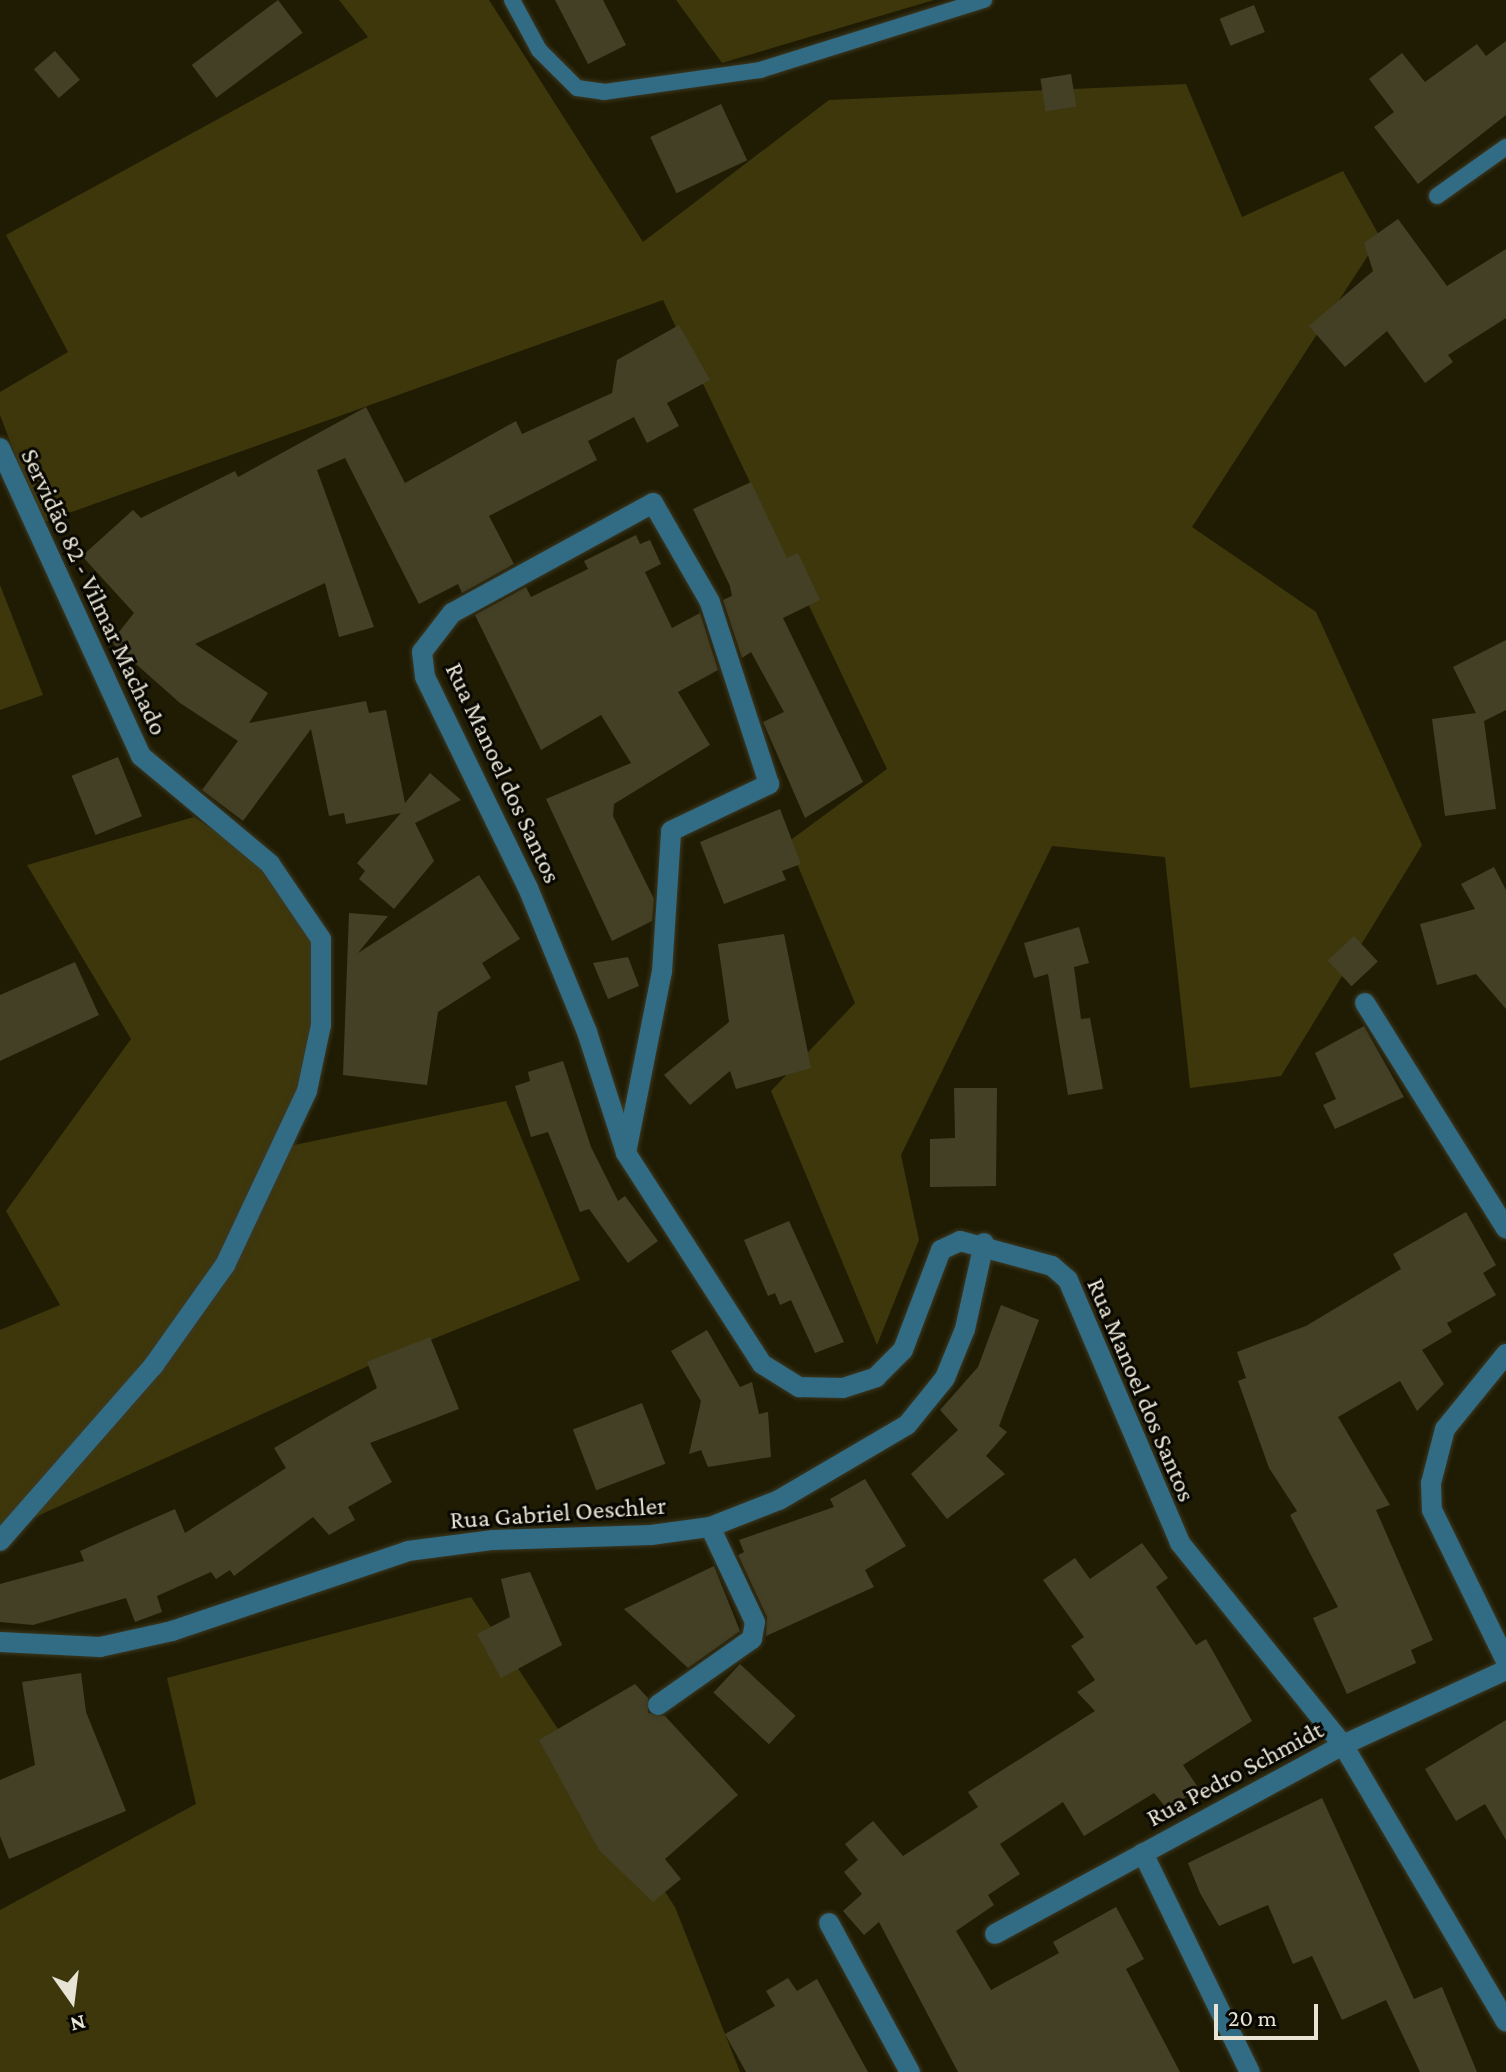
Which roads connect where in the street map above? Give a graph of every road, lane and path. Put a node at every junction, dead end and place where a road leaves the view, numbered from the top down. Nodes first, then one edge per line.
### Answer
1 (512, 0) edge
2 (984, 0) edge
3 (1506, 147) edge
4 (1437, 196) dead end
5 (0, 448) edge
6 (1365, 1003) dead end
7 (626, 1153) junction
8 (1506, 1229) edge
9 (984, 1243) junction
10 (1506, 1354) edge
11 (710, 1527) junction
12 (0, 1541) edge
13 (0, 1642) edge
14 (1506, 1661) edge
15 (1506, 1670) edge
16 (658, 1705) dead end
17 (1343, 1745) junction
18 (1143, 1853) junction
19 (829, 1923) dead end
20 (995, 1934) dead end
21 (1506, 2022) edge
22 (910, 2072) edge
23 (1250, 2072) edge

1 - 2 lane
3 - 4 lane
5 - 12 street, Servidão 82 - Vilmar Machado
6 - 8 street
7 - 7 street, Rua Manoel dos Santos
7 - 9 street, Rua Manoel dos Santos
9 - 11 street, Rua Gabriel Oeschler
9 - 17 street, Rua Manoel dos Santos
10 - 14 street
11 - 13 street, Rua Gabriel Oeschler
11 - 16 street
15 - 17 street, Rua Pedro Schmidt
17 - 18 street, Rua Pedro Schmidt
17 - 21 street, Rua Manoel dos Santos
18 - 20 street, Rua Pedro Schmidt
18 - 23 street
19 - 22 street

